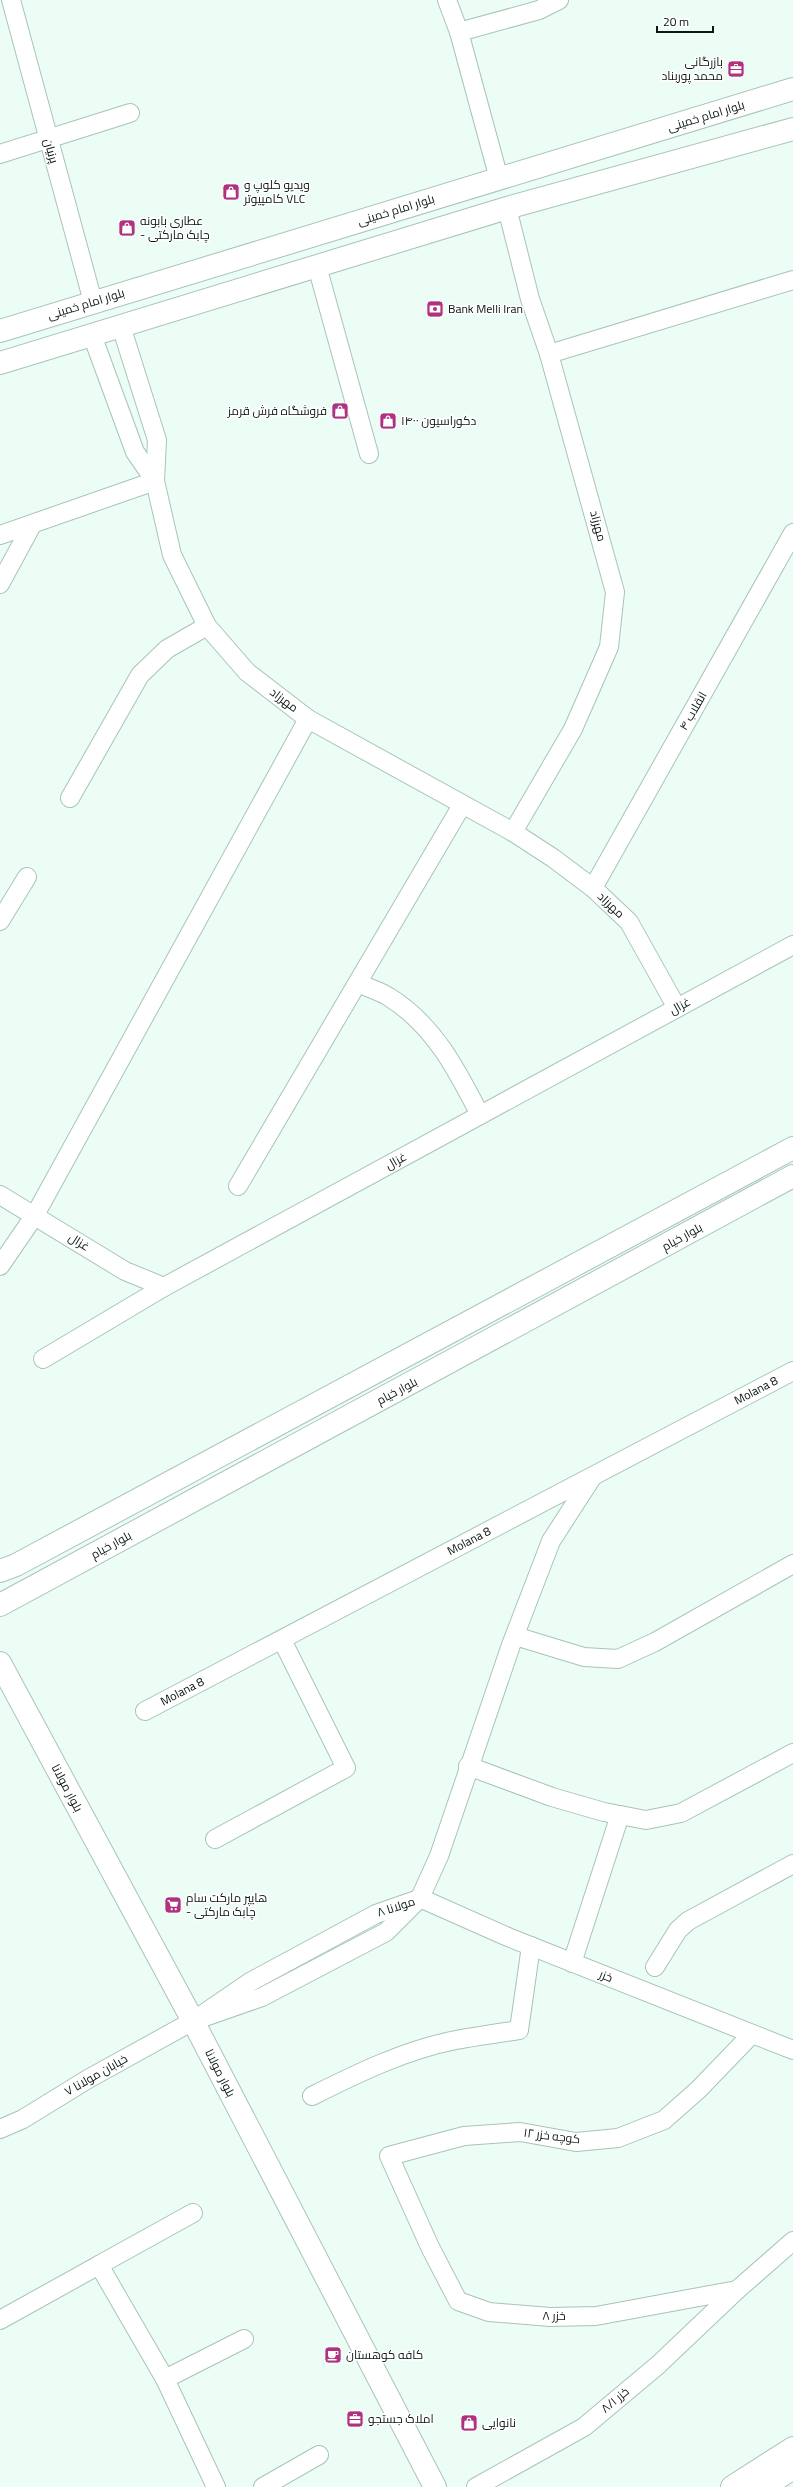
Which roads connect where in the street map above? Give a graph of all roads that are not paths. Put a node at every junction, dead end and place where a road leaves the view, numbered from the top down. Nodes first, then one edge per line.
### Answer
1 (11, 0) edge
2 (447, 0) edge
3 (559, 0) edge
4 (459, 32) junction
5 (793, 89) edge
6 (130, 113) dead end
7 (793, 128) edge
8 (48, 138) junction
9 (0, 154) edge
10 (499, 179) junction
11 (507, 208) junction
12 (317, 266) junction
13 (793, 280) edge
14 (93, 302) junction
15 (121, 326) junction
16 (0, 331) edge
17 (92, 335) junction
18 (549, 354) junction
19 (0, 363) edge
20 (369, 454) dead end
21 (154, 481) junction
22 (32, 525) junction
23 (793, 533) edge
24 (0, 535) edge
25 (0, 584) edge
26 (207, 626) junction
27 (308, 719) junction
28 (70, 798) dead end
29 (462, 805) junction
30 (513, 832) junction
31 (27, 878) dead end
32 (593, 888) junction
33 (0, 922) edge
34 (793, 945) edge
35 (358, 983) junction
36 (677, 1008) junction
37 (480, 1115) junction
38 (793, 1148) edge
39 (793, 1176) edge
40 (238, 1186) dead end
41 (0, 1195) edge
42 (35, 1215) junction
43 (0, 1266) edge
44 (164, 1287) junction
45 (43, 1359) dead end
46 (793, 1371) edge
47 (591, 1479) junction
48 (793, 1564) edge
49 (0, 1571) edge
50 (0, 1605) edge
51 (515, 1636) junction
52 (282, 1640) junction
53 (0, 1663) edge
54 (144, 1711) dead end
55 (793, 1753) edge
56 (468, 1766) junction
57 (620, 1815) junction
58 (215, 1839) dead end
59 (793, 1864) edge
60 (420, 1898) junction
61 (531, 1946) junction
62 (572, 1963) junction
63 (655, 1967) dead end
64 (193, 2021) junction
65 (752, 2034) junction
66 (793, 2050) edge
67 (312, 2096) dead end
68 (0, 2129) edge
69 (389, 2156) joint
70 (193, 2213) dead end
71 (793, 2241) edge
72 (99, 2265) junction
73 (737, 2290) junction
74 (0, 2320) edge
75 (244, 2339) dead end
76 (165, 2379) junction
77 (793, 2448) edge
78 (319, 2455) dead end
79 (793, 2468) edge
80 (429, 2485) edge
81 (216, 2487) edge
82 (263, 2487) edge
83 (476, 2487) edge
84 (732, 2487) edge
85 (764, 2487) edge

1 - 8 street, پرنیان
2 - 4 street
3 - 4 street
4 - 10 street
5 - 10 street, بلوار امام خمینی
6 - 8 street
7 - 11 street
8 - 9 street
8 - 14 street, پرنیان
10 - 11 street
10 - 14 street, بلوار امام خمینی
11 - 12 street
11 - 18 street, مهرزاد
12 - 15 street
12 - 20 street
13 - 18 street
14 - 16 street, بلوار امام خمینی
15 - 17 street
15 - 21 street
17 - 19 street
17 - 21 street
18 - 30 street, مهرزاد
21 - 22 street
21 - 26 street, مهرزاد
22 - 24 street
22 - 25 street
23 - 32 street, انقلاب ۴
26 - 27 street, مهرزاد
26 - 28 street
27 - 29 street, مهرزاد
27 - 42 street
29 - 30 street, مهرزاد
29 - 35 street
30 - 32 street, مهرزاد
31 - 33 street
32 - 36 street, مهرزاد
34 - 36 street, غزال
35 - 37 street
35 - 40 street
36 - 37 street, غزال
37 - 44 street, غزال
38 - 49 street
39 - 50 street, بلوار خیام
41 - 42 street, غزال
42 - 43 street
42 - 44 street, غزال
44 - 45 street
46 - 47 street, Molana 8
47 - 51 street
47 - 52 street, Molana 8
48 - 51 street
51 - 56 street
52 - 54 street, Molana 8
52 - 58 street
53 - 64 street, بلوار مولانا
55 - 57 street
56 - 57 street
56 - 60 street
57 - 62 street
59 - 63 street
60 - 61 street, خزر
60 - 64 street, مولانا ۸
61 - 62 street, خزر
61 - 67 street
62 - 65 street, خزر
64 - 68 street, خیابان مولانا ۷
64 - 80 street, بلوار مولانا
65 - 66 street, خزر
65 - 69 street, کوچه خزر ۱۲
69 - 73 street, خزر ۸
70 - 72 street
71 - 73 street
72 - 74 street
72 - 76 street
73 - 83 street, خزر ۸/۱
75 - 76 street
76 - 81 street
77 - 84 street
78 - 82 street
79 - 85 street

